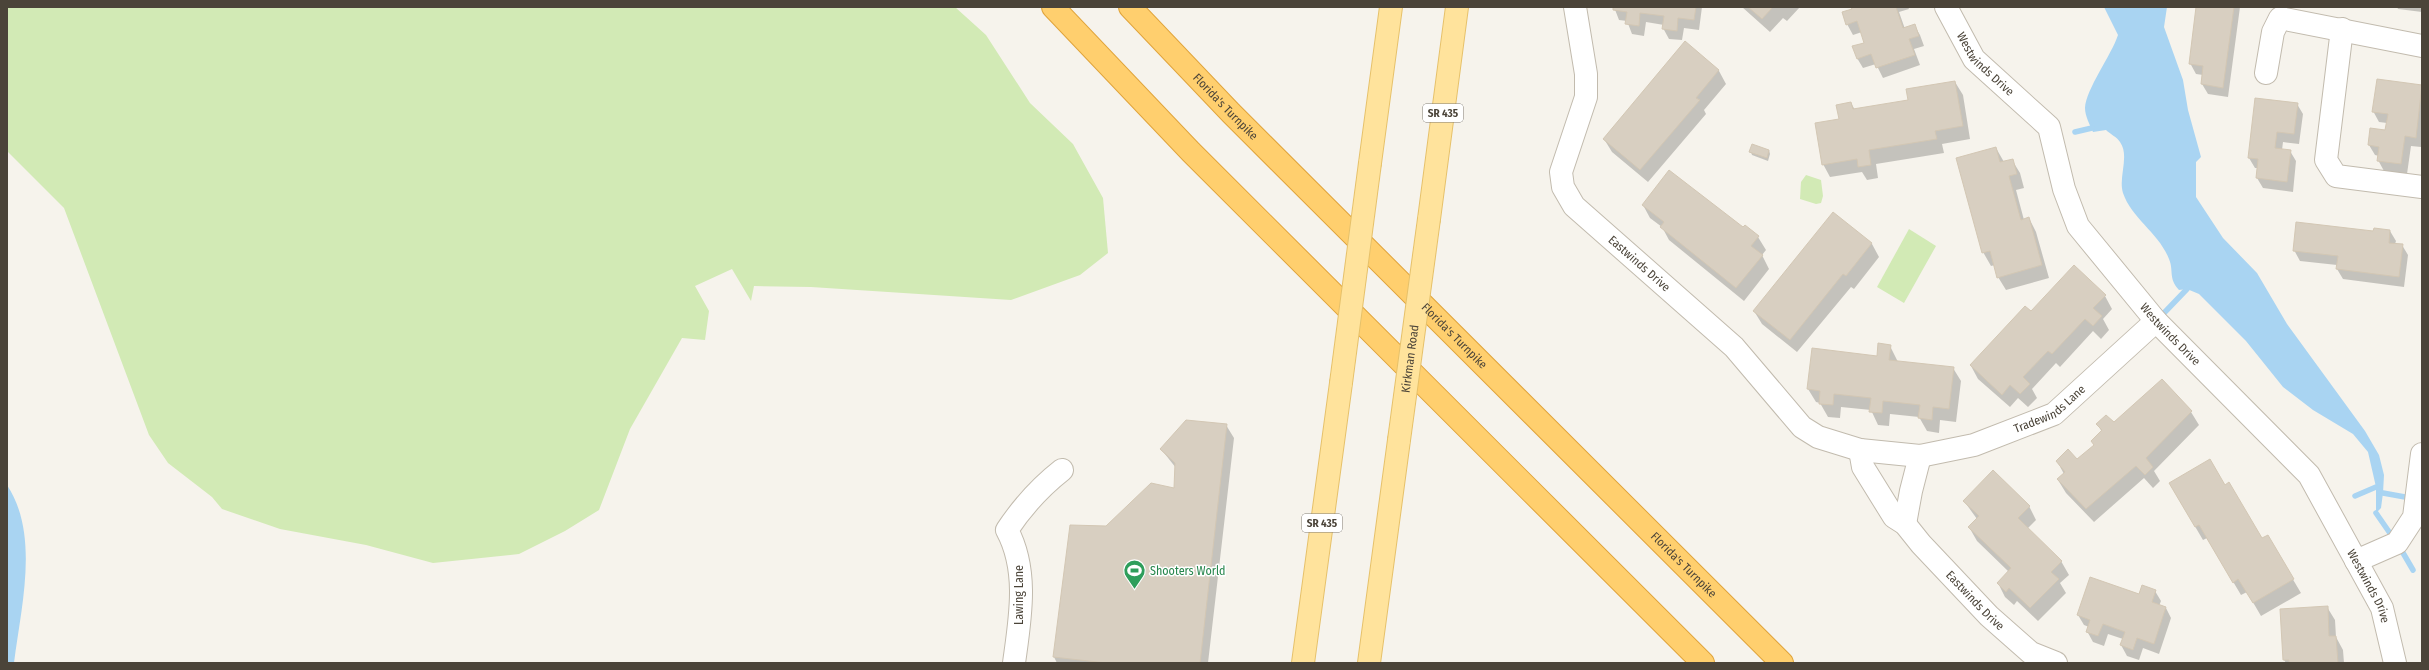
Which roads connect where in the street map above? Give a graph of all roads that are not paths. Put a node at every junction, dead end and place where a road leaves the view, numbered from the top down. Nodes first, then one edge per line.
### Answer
1 (1053, 7) edge
2 (1130, 7) edge
3 (1391, 7) edge
4 (1457, 7) edge
5 (1576, 7) edge
6 (1946, 7) edge
7 (2342, 28) junction
8 (2422, 46) edge
9 (2266, 73) dead end
10 (2422, 187) edge
11 (2156, 321) junction
12 (1860, 450) junction
13 (2422, 454) edge
14 (1920, 456) junction
15 (1062, 470) dead end
16 (1905, 524) junction
17 (2356, 561) junction
18 (1014, 663) edge
19 (1303, 663) edge
20 (1369, 663) edge
21 (1703, 663) edge
22 (1782, 663) edge
23 (2056, 663) edge
24 (2395, 663) edge

1 - 21 highway
2 - 22 highway, Florida's Turnpike
3 - 19 main road, SR 435, bridge
4 - 20 main road, Kirkman Road / SR 435, bridge
5 - 12 street, Eastwinds Drive
6 - 11 street, Westwinds Drive
7 - 8 street
7 - 9 street
7 - 10 street
11 - 14 street, Tradewinds Lane
11 - 17 street, Westwinds Drive
12 - 14 street, Eastwinds Drive
12 - 16 street, Eastwinds Drive
13 - 17 street
14 - 16 street
15 - 18 street, Lawing Lane
16 - 23 street, Eastwinds Drive
17 - 24 street, Westwinds Drive

